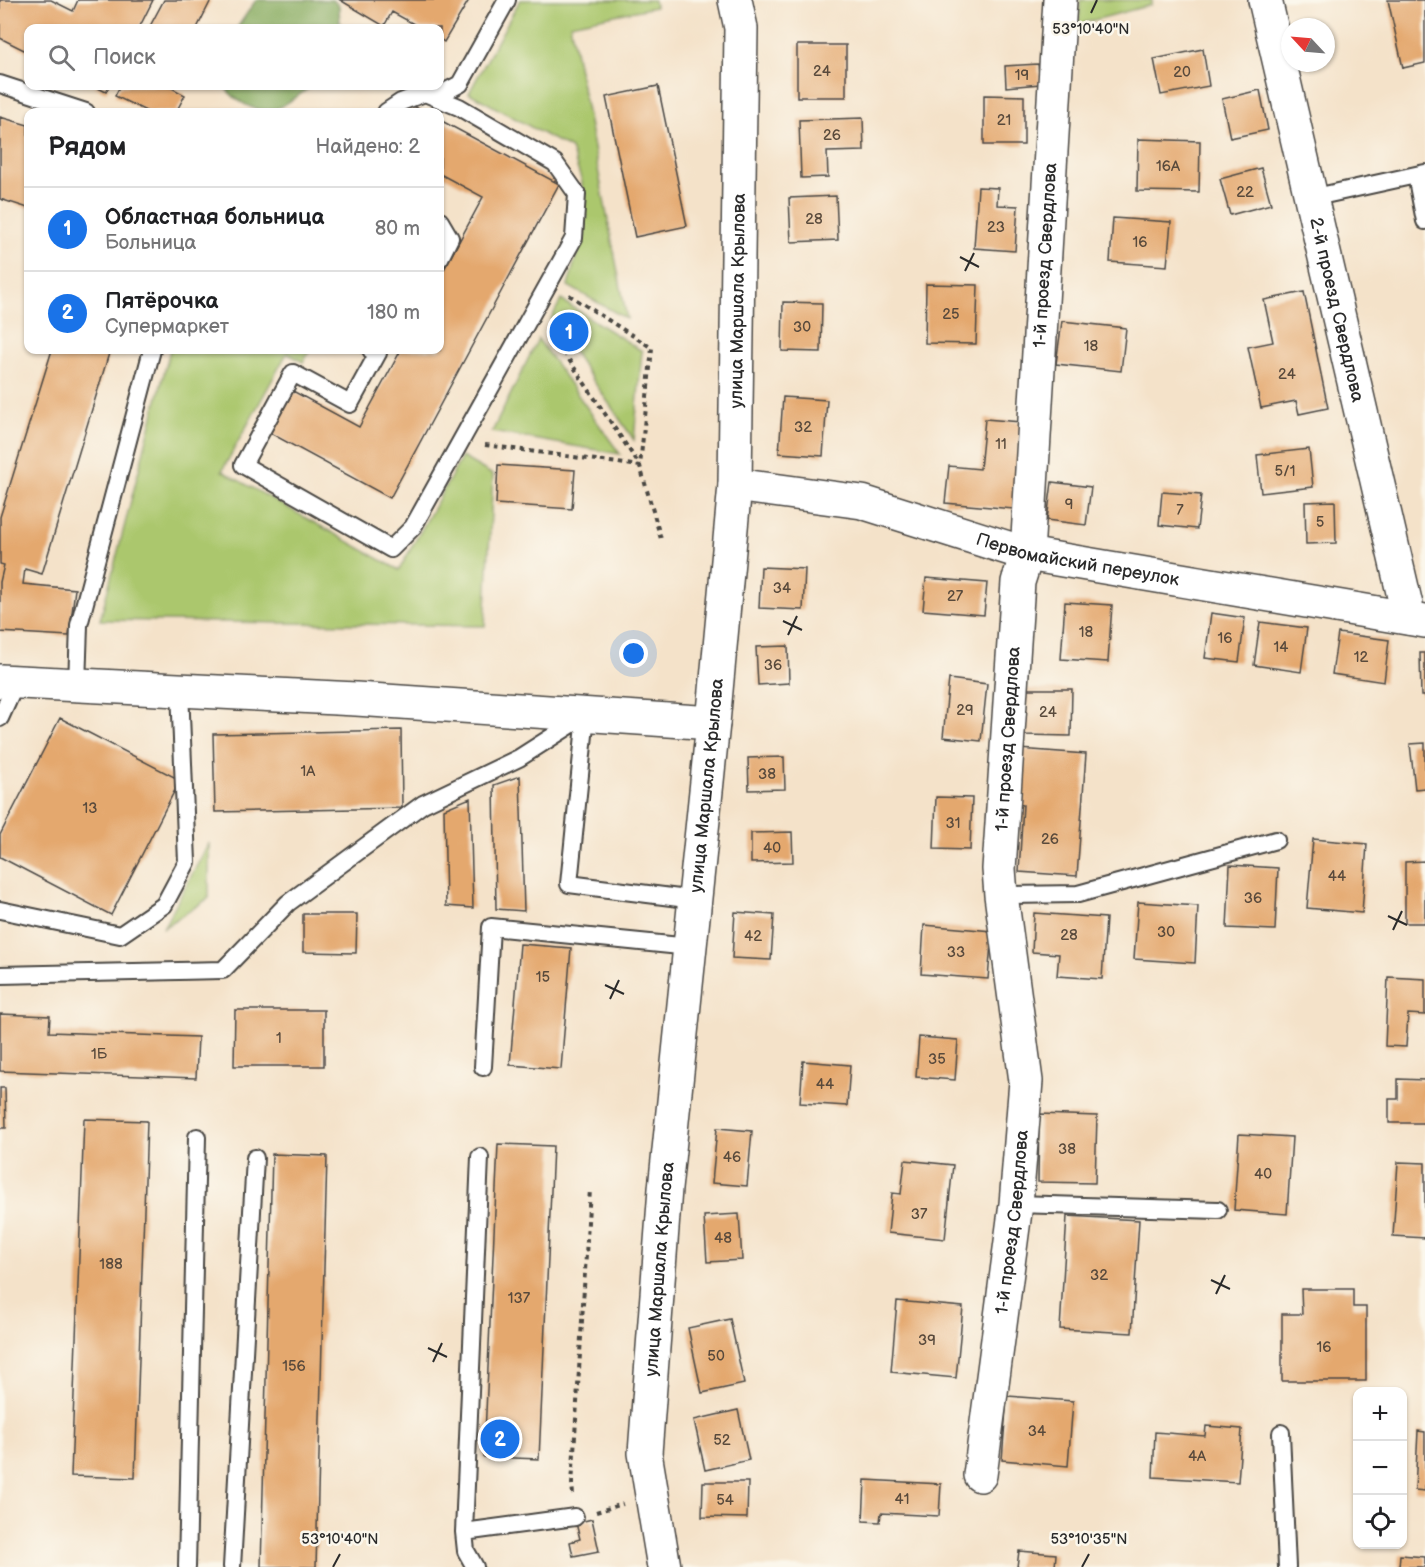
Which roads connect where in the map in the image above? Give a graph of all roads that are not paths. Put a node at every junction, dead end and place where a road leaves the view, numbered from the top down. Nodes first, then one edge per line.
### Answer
1 (507, 0) edge
2 (735, 0) edge
3 (1060, 0) edge
4 (1265, 0) edge
5 (0, 84) edge
6 (435, 97) junction
7 (74, 108) edge
8 (392, 108) edge
9 (1420, 174) edge
10 (1311, 198) junction
11 (1425, 221) edge
12 (444, 228) edge
13 (444, 250) edge
14 (151, 354) edge
15 (377, 354) edge
16 (735, 484) junction
17 (1027, 554) junction
18 (1417, 620) edge
19 (8, 682) edge
20 (77, 685) junction
21 (180, 690) junction
22 (586, 715) junction
23 (0, 718) edge
24 (713, 723) junction
25 (1276, 840) dead end
26 (1001, 895) junction
27 (695, 900) junction
28 (0, 910) edge
29 (690, 947) junction
30 (0, 975) edge
31 (483, 1066) dead end
32 (197, 1137) dead end
33 (480, 1157) dead end
34 (255, 1158) dead end
35 (1016, 1204) junction
36 (1218, 1210) dead end
37 (1281, 1433) dead end
38 (980, 1474) dead end
39 (575, 1517) road end
40 (464, 1532) junction
41 (187, 1567) edge
42 (232, 1567) edge
43 (475, 1567) edge
44 (664, 1567) edge
45 (1287, 1567) edge

1 - 6 lane
2 - 16 street, улица Маршала Крылова
3 - 17 street, 1-й проезд Свердлова
4 - 10 street, 2-й проезд Свердлова
5 - 7 lane
6 - 8 lane
6 - 15 lane
9 - 10 lane
9 - 11 lane
10 - 18 street, 2-й проезд Свердлова
12 - 13 lane
14 - 20 lane
16 - 17 street, Первомайский переулок
16 - 24 street, улица Маршала Крылова
17 - 18 street, Первомайский переулок
17 - 26 street, 1-й проезд Свердлова
19 - 20 street
19 - 23 lane
20 - 21 street
21 - 22 street
21 - 28 lane
22 - 24 street
22 - 27 lane
22 - 30 lane
24 - 27 street, улица Маршала Крылова
25 - 26 lane
26 - 35 street, 1-й проезд Свердлова
27 - 29 street, улица Маршала Крылова
29 - 31 lane
29 - 44 street, улица Маршала Крылова
32 - 41 lane
33 - 40 lane
34 - 42 lane
35 - 36 lane
35 - 38 street, 1-й проезд Свердлова
37 - 45 lane
39 - 40 lane
40 - 43 lane

